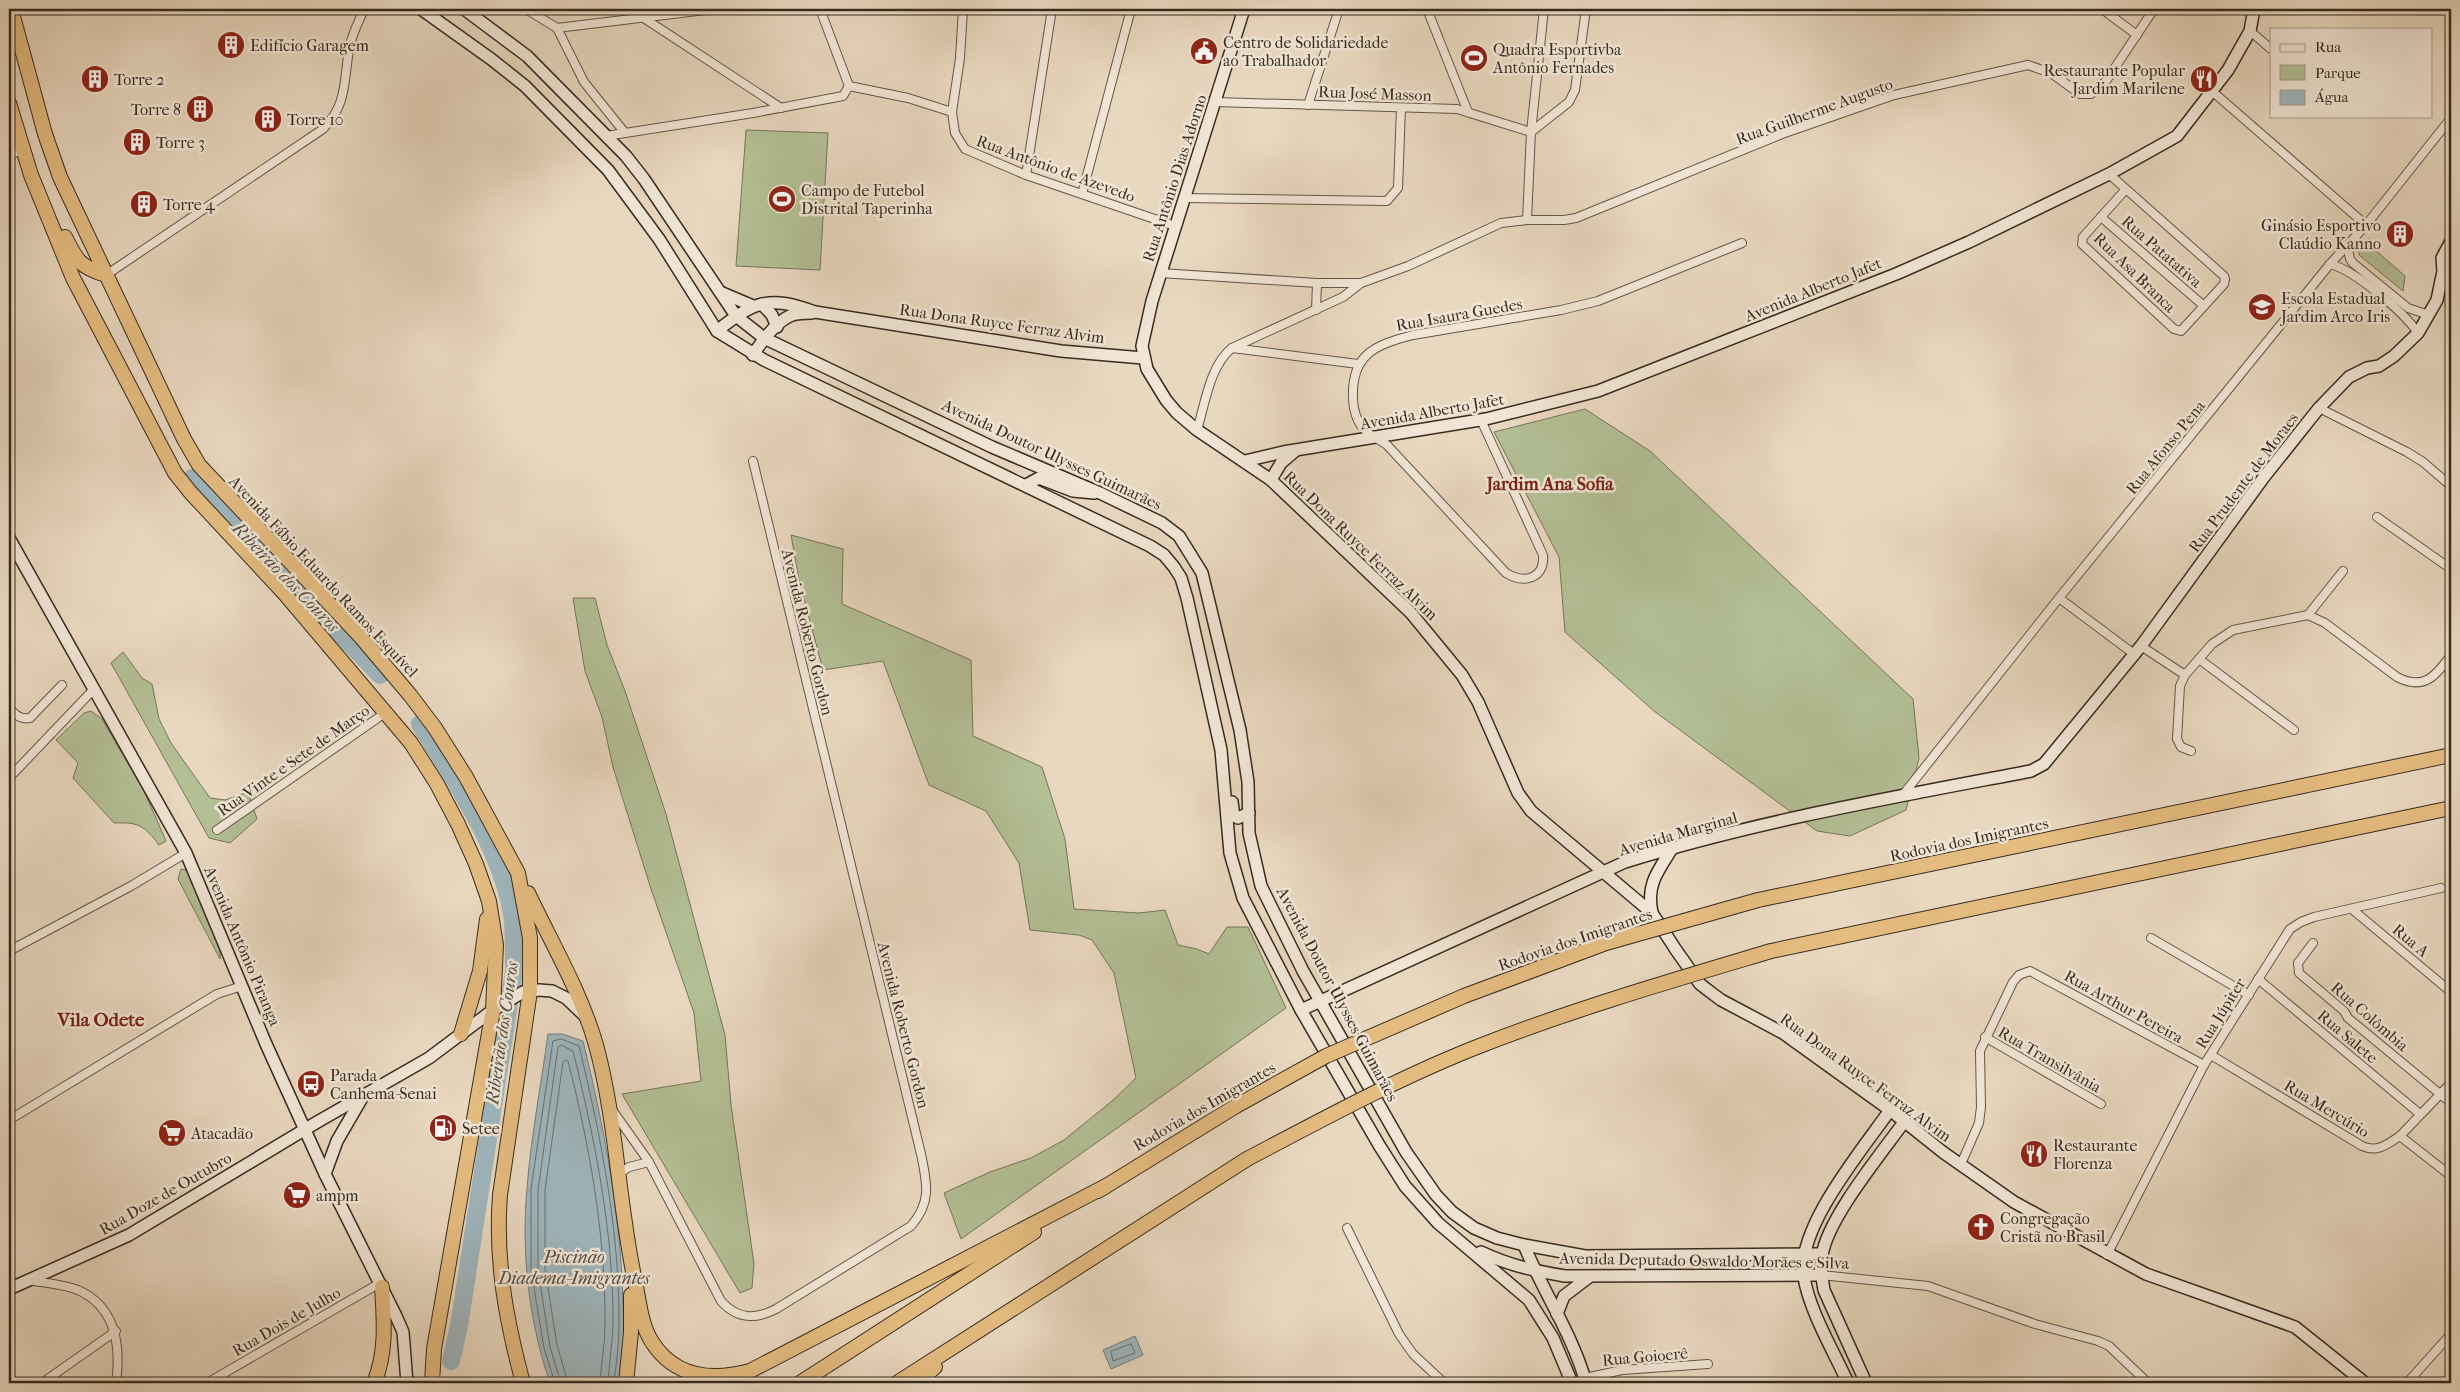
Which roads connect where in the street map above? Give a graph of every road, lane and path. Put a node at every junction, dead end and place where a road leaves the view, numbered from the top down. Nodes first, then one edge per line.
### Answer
1 (11, 9) edge
2 (364, 9) edge
3 (421, 9) edge
4 (464, 9) edge
5 (476, 9) edge
6 (526, 9) edge
7 (630, 9) edge
8 (714, 9) edge
9 (820, 9) edge
10 (963, 9) edge
11 (1052, 9) edge
12 (1131, 9) edge
13 (1244, 9) edge
14 (1340, 9) edge
15 (1544, 9) edge
16 (1586, 9) edge
17 (2102, 9) edge
18 (2154, 9) edge
19 (2254, 9) edge
20 (1430, 11) edge
21 (645, 18) junction
22 (557, 28) junction
23 (494, 30) junction
24 (2250, 31) junction
25 (2137, 35) junction
26 (2270, 47) edge
27 (849, 86) junction
28 (2214, 92) junction
29 (1215, 102) junction
30 (9, 103) edge
31 (1308, 105) junction
32 (781, 108) junction
33 (1400, 108) junction
34 (952, 112) junction
35 (1468, 112) junction
36 (2451, 118) edge
37 (1531, 132) junction
38 (625, 133) junction
39 (606, 136) junction
40 (22, 148) junction
41 (9, 157) edge
42 (2109, 174) junction
43 (1026, 175) junction
44 (2126, 189) junction
45 (1082, 194) junction
46 (1184, 198) junction
47 (45, 209) junction
48 (2102, 217) junction
49 (1527, 220) junction
50 (2366, 225) junction
51 (1175, 226) junction
52 (2451, 241) edge
53 (1742, 244) dead end
54 (2347, 244) junction
55 (2330, 264) junction
56 (1160, 273) junction
57 (106, 274) junction
58 (2447, 274) edge
59 (1317, 283) junction
60 (1361, 283) junction
61 (720, 292) junction
62 (757, 305) junction
63 (2204, 306) junction
64 (1316, 310) junction
65 (815, 312) junction
66 (2429, 315) junction
67 (736, 316) junction
68 (777, 327) junction
69 (717, 331) junction
70 (2418, 333) junction
71 (764, 338) junction
72 (1232, 348) junction
73 (753, 355) junction
74 (1143, 358) junction
75 (1358, 364) junction
76 (2319, 408) junction
77 (1481, 420) junction
78 (1197, 430) junction
79 (1376, 437) junction
80 (1295, 451) junction
81 (753, 461) dead end
82 (1245, 461) junction
83 (1271, 480) junction
84 (1026, 485) junction
85 (2451, 486) edge
86 (1100, 493) junction
87 (2377, 517) dead end
88 (9, 538) edge
89 (13, 554) edge
90 (2451, 569) edge
91 (2343, 571) dead end
92 (2059, 598) junction
93 (2308, 615) junction
94 (2138, 650) junction
95 (2451, 655) edge
96 (2200, 659) junction
97 (2185, 675) junction
98 (62, 685) dead end
99 (93, 690) junction
100 (9, 708) edge
101 (385, 713) junction
102 (2294, 730) dead end
103 (1221, 750) junction
104 (2191, 751) dead end
105 (2052, 753) joint
106 (2451, 755) edge
107 (9, 776) edge
108 (1902, 796) junction
109 (2451, 808) edge
110 (1249, 813) junction
111 (216, 830) dead end
112 (1228, 836) junction
113 (1673, 847) junction
114 (186, 853) junction
115 (1606, 872) junction
116 (518, 874) junction
117 (2441, 888) dead end
118 (1264, 892) junction
119 (489, 901) junction
120 (2353, 910) junction
121 (1652, 913) junction
122 (2151, 938) dead end
123 (2313, 943) dead end
124 (9, 951) edge
125 (2258, 979) junction
126 (242, 986) junction
127 (527, 992) junction
128 (2451, 992) edge
129 (2249, 994) junction
130 (1319, 1000) junction
131 (496, 1009) junction
132 (1300, 1010) junction
133 (586, 1018) junction
134 (461, 1034) junction
135 (1986, 1037) junction
136 (2211, 1054) junction
137 (2204, 1065) junction
138 (2451, 1083) edge
139 (2440, 1094) junction
140 (363, 1097) junction
141 (607, 1103) junction
142 (2451, 1103) edge
143 (2101, 1104) dead end
144 (1890, 1110) junction
145 (2420, 1114) junction
146 (9, 1120) edge
147 (1904, 1122) junction
148 (305, 1130) junction
149 (2400, 1136) junction
150 (649, 1162) junction
151 (1961, 1164) junction
152 (325, 1174) junction
153 (619, 1174) junction
154 (2451, 1176) edge
155 (1106, 1186) junction
156 (1347, 1228) dead end
157 (1465, 1244) junction
158 (1524, 1246) junction
159 (1804, 1254) junction
160 (1822, 1254) junction
161 (2107, 1255) junction
162 (630, 1257) junction
163 (1534, 1271) junction
164 (1803, 1275) junction
165 (1821, 1275) junction
166 (1590, 1276) junction
167 (27, 1280) junction
168 (381, 1285) junction
169 (9, 1290) edge
170 (1557, 1314) junction
171 (116, 1331) junction
172 (2451, 1334) edge
173 (972, 1335) junction
174 (1708, 1364) dead end
175 (2417, 1374) junction
176 (1585, 1380) edge
177 (42, 1383) edge
178 (116, 1383) edge
179 (207, 1383) edge
180 (374, 1383) edge
181 (407, 1383) edge
182 (432, 1383) edge
183 (523, 1383) edge
184 (626, 1383) edge
185 (800, 1383) edge
186 (897, 1383) edge
187 (917, 1383) edge
188 (1443, 1383) edge
189 (1572, 1383) edge
190 (1848, 1383) edge
191 (1866, 1383) edge
192 (2148, 1383) edge
193 (2365, 1383) edge
194 (2407, 1383) edge
195 (2415, 1383) edge

1 - 57 highway, Avenida Fábio Eduardo Ramos Esquível
2 - 57 street
3 - 69 main road
4 - 23 main road, Avenida Doutor Ulysses Guimarães
5 - 23 main road
6 - 22 street
7 - 21 street
8 - 21 street
9 - 27 street
10 - 34 street
11 - 43 street
12 - 45 street
13 - 29 main road, Rua Antônio Dias Adorno
14 - 31 street
15 - 37 street
16 - 37 street
17 - 25 street
18 - 25 street
19 - 24 main road, Avenida Alberto Jafet
20 - 35 street
21 - 22 street
21 - 32 street
22 - 38 street
23 - 39 main road, Avenida Doutor Ulysses Guimarães
24 - 26 street
24 - 28 main road, Avenida Alberto Jafet
25 - 49 street, Rua Guilherme Augusto
27 - 32 street
27 - 34 street
28 - 42 main road, Avenida Alberto Jafet
28 - 50 street
29 - 31 street, Rua José Masson
29 - 46 main road, Rua Antônio Dias Adorno
30 - 40 highway
31 - 33 street, Rua José Masson
32 - 38 street
33 - 35 street, Rua José Masson
33 - 46 street
34 - 43 street, Rua Antônio de Azevedo
35 - 37 street, Rua José Masson
36 - 50 street, Rua Afonso Pena
37 - 49 street
38 - 39 street
39 - 61 main road, Avenida Doutor Ulysses Guimarães
40 - 41 street
40 - 47 highway
42 - 44 street, Rua Asa Branca
42 - 77 main road, Avenida Alberto Jafet
43 - 45 street, Rua Antônio de Azevedo
44 - 48 street, Rua Asa Branca
44 - 63 street, Rua Asa Branca
45 - 51 street, Rua Antônio de Azevedo
46 - 51 main road, Rua Antônio Dias Adorno
47 - 57 highway
47 - 101 highway
48 - 63 street, Rua Patatativa
48 - 63 street, Rua Asa Branca
49 - 60 street, Rua Guilherme Augusto
50 - 54 street, Rua Afonso Pena
51 - 56 main road, Rua Antônio Dias Adorno
52 - 58 main road, Rua Prudente de Moraes
53 - 75 street, Rua Isaura Guedes
54 - 55 street, Rua Afonso Pena
54 - 66 street
55 - 70 street
55 - 92 street, Rua Afonso Pena
56 - 59 street
56 - 74 main road, Rua Antônio Dias Adorno
57 - 116 highway, Avenida Fábio Eduardo Ramos Esquível
58 - 66 main road, Rua Prudente de Moraes
59 - 60 street
59 - 64 street
60 - 64 street
61 - 62 main road
61 - 67 main road, Avenida Doutor Ulysses Guimarães
62 - 65 main road, Rua Dona Ruyce Ferraz Alvim
62 - 67 main road, Rua Dona Ruyce Ferraz Alvim
62 - 68 main road
64 - 72 street
65 - 68 main road, Rua Dona Ruyce Ferraz Alvim
65 - 74 main road, Rua Dona Ruyce Ferraz Alvim
66 - 70 main road, Rua Prudente de Moraes
67 - 69 main road, Rua Dona Ruyce Ferraz Alvim
67 - 71 main road, Avenida Doutor Ulysses Guimarães
68 - 71 main road, Rua Dona Ruyce Ferraz Alvim
69 - 73 main road
70 - 76 main road, Rua Prudente de Moraes
71 - 73 main road, Rua Dona Ruyce Ferraz Alvim
71 - 86 main road, Avenida Doutor Ulysses Guimarães
72 - 75 street
72 - 78 street
73 - 84 main road
74 - 78 main road, Rua Dona Ruyce Ferraz Alvim
75 - 79 street
76 - 85 street
76 - 94 main road, Rua Prudente de Moraes
77 - 79 main road, Avenida Alberto Jafet
77 - 79 street
78 - 82 main road, Rua Dona Ruyce Ferraz Alvim
79 - 80 main road, Avenida Alberto Jafet
80 - 82 main road, Avenida Alberto Jafet
80 - 83 main road
81 - 150 street, Avenida Roberto Gordon
82 - 83 main road, Rua Dona Ruyce Ferraz Alvim
83 - 115 main road, Rua Dona Ruyce Ferraz Alvim
84 - 86 main road
84 - 103 main road
86 - 110 main road, Avenida Doutor Ulysses Guimarães
87 - 90 street
88 - 89 main road, Avenida Antônio Piranga
89 - 99 main road, Avenida Antônio Piranga
91 - 93 street
92 - 94 street
92 - 108 street, Rua Afonso Pena
93 - 95 street
93 - 96 street
94 - 97 street
94 - 105 main road, Rua Prudente de Moraes
96 - 97 street
96 - 102 street
97 - 104 street
98 - 100 street
99 - 107 street
99 - 114 main road, Avenida Antônio Piranga
101 - 111 street, Rua Vinte e Sete de Março
101 - 119 highway
103 - 110 main road
103 - 112 main road
105 - 108 main road, Avenida Marginal
106 - 155 highway, Rodovia dos Imigrantes, bridge
108 - 113 main road, Avenida Marginal
109 - 173 highway, bridge
110 - 118 main road, Avenida Doutor Ulysses Guimarães
112 - 118 main road
112 - 132 main road
113 - 115 main road, Avenida Marginal
113 - 121 main road
114 - 124 street
114 - 126 main road, Avenida Antônio Piranga
115 - 121 main road, Rua Dona Ruyce Ferraz Alvim
115 - 130 main road, Avenida Marginal
116 - 127 highway, Avenida Fábio Eduardo Ramos Esquível
116 - 133 highway
117 - 120 street, Rua Júpiter
118 - 130 main road, Avenida Doutor Ulysses Guimarães
119 - 131 highway
119 - 134 highway
120 - 125 street, Rua Júpiter
120 - 128 street, Rua A
121 - 144 main road, Rua Dona Ruyce Ferraz Alvim
122 - 129 street
123 - 139 street, Rua Colômbia
125 - 129 street, Rua Júpiter
125 - 145 street, Rua Salete
126 - 146 street
126 - 148 main road, Avenida Antônio Piranga
127 - 131 main road, Rua Doze de Outubro
127 - 133 main road
127 - 183 highway, Avenida Fábio Eduardo Ramos Esquível
129 - 136 street, Rua Júpiter
130 - 132 main road, Avenida Marginal
130 - 158 main road, Avenida Doutor Ulysses Guimarães
131 - 134 main road, Rua Doze de Outubro
131 - 182 highway
132 - 157 main road
133 - 141 highway
134 - 140 main road, Rua Doze de Outubro
135 - 137 street, Rua Arthur Pereira
135 - 143 street, Rua Transilvânia
135 - 151 street
136 - 137 street, Rua Júpiter
136 - 149 street, Rua Mercúrio
137 - 161 street, Rua Júpiter
138 - 139 street
139 - 142 street, Rua Colômbia
139 - 145 street
140 - 148 main road, Rua Doze de Outubro
140 - 152 main road
141 - 150 street, Avenida Roberto Gordon
141 - 153 highway
144 - 147 main road, Rua Dona Ruyce Ferraz Alvim
144 - 159 main road
145 - 149 street
147 - 151 main road, Rua Dona Ruyce Ferraz Alvim
147 - 160 main road
148 - 152 main road, Avenida Antônio Piranga
148 - 167 main road, Rua Doze de Outubro
149 - 154 street
150 - 153 street
151 - 161 main road, Rua Dona Ruyce Ferraz Alvim
152 - 168 main road, Avenida Antônio Piranga
153 - 162 highway
155 - 162 highway
155 - 185 highway, Rodovia dos Imigrantes
156 - 188 street
157 - 163 main road
157 - 189 main road
158 - 159 main road, Avenida Deputado Oswaldo Morães e Silva
158 - 163 main road
159 - 160 main road, Avenida Deputado Oswaldo Morães e Silva
159 - 164 main road
160 - 165 main road
161 - 193 main road, Rua Dona Ruyce Ferraz Alvim
162 - 184 highway
163 - 166 main road, Avenida Deputado Oswaldo Morães e Silva
163 - 170 main road
164 - 165 main road, Avenida Deputado Oswaldo Morães e Silva
164 - 166 main road, Avenida Deputado Oswaldo Morães e Silva
164 - 190 main road
165 - 191 main road
165 - 192 street, Avenida Deputado Oswaldo Morães e Silva
166 - 170 main road
167 - 169 main road, Rua Doze de Outubro
167 - 171 street
168 - 179 street, Rua Dois de Julho
168 - 180 highway
168 - 181 main road, Avenida Antônio Piranga
170 - 176 main road
171 - 177 street
171 - 178 street
172 - 175 street
173 - 186 highway
173 - 187 highway
174 - 176 street, Rua Goioerê
175 - 194 street
175 - 195 street

